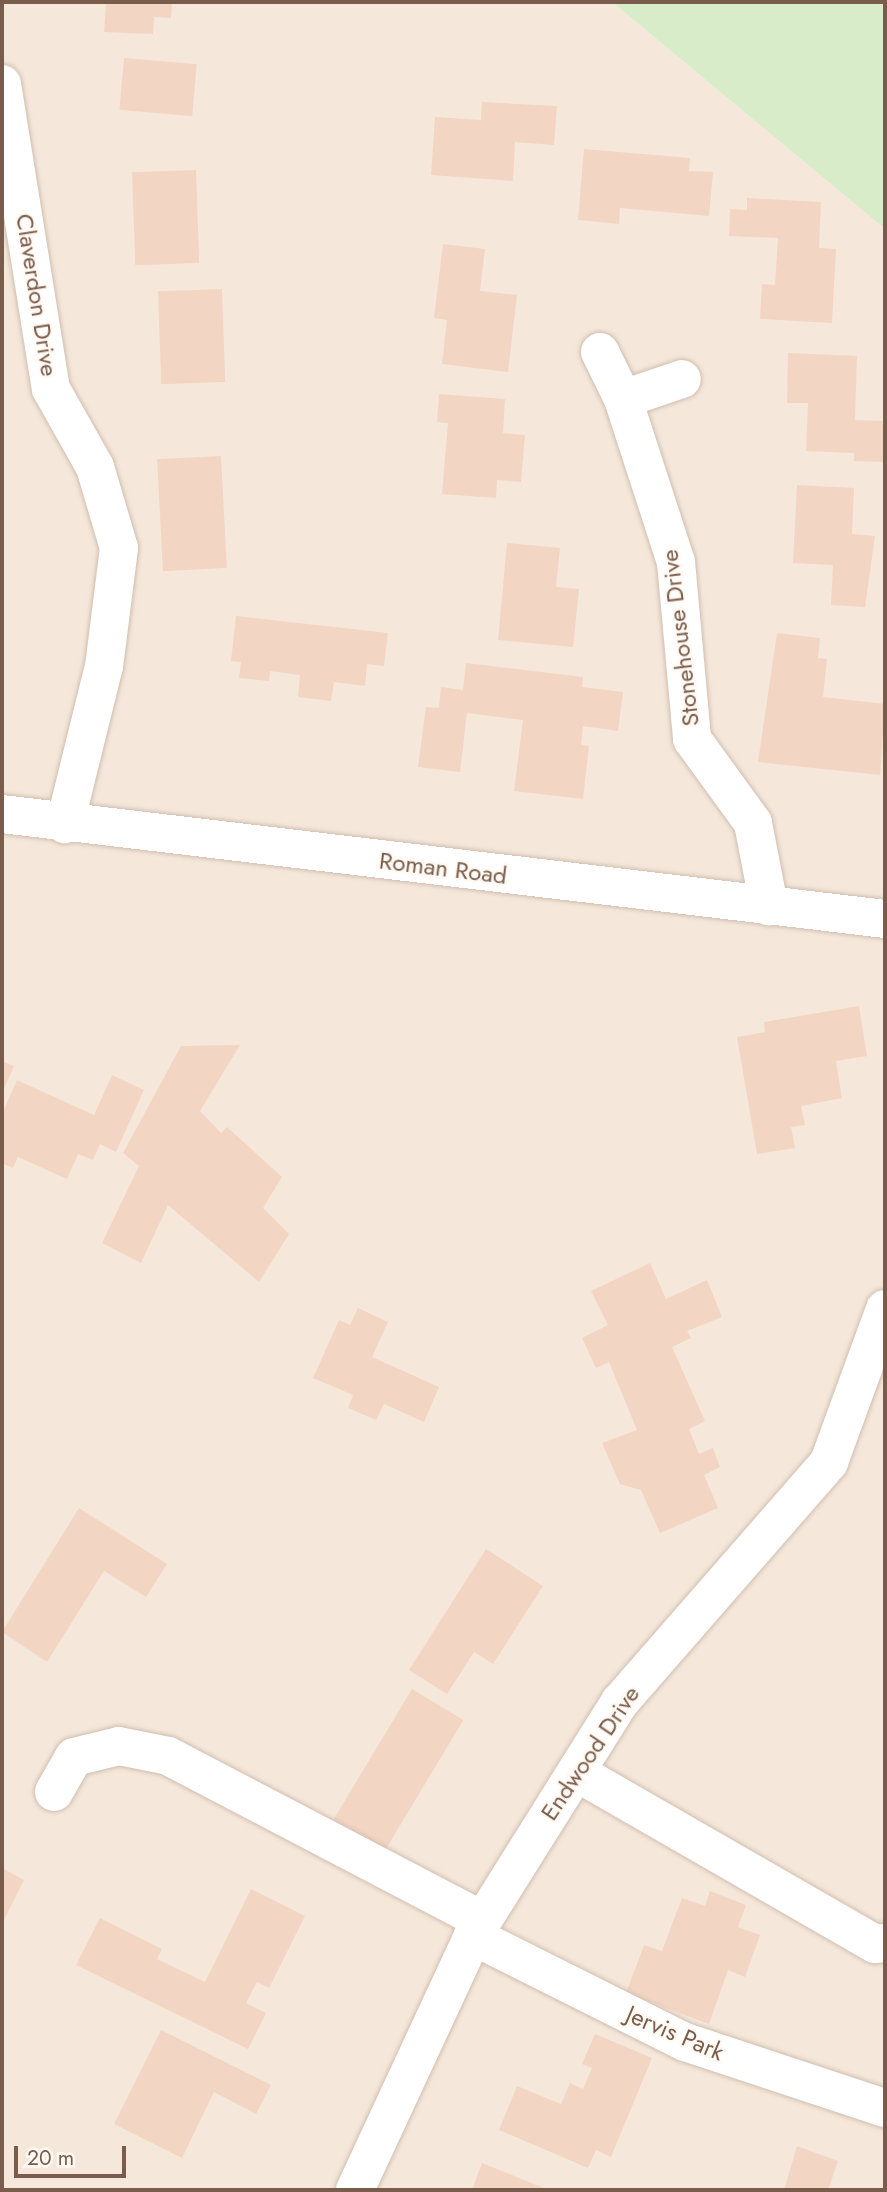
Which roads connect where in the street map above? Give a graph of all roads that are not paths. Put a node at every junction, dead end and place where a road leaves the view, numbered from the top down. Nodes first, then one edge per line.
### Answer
1 (2, 84) edge
2 (600, 352) dead end
3 (682, 379) dead end
4 (623, 399) junction
5 (2, 814) edge
6 (65, 824) junction
7 (769, 905) junction
8 (885, 919) edge
9 (885, 1309) edge
10 (576, 1772) junction
11 (54, 1792) dead end
12 (477, 1928) junction
13 (885, 1943) edge
14 (885, 2108) edge
15 (355, 2190) edge

1 - 6 street, Claverdon Drive
2 - 4 street, Stonehouse Drive
3 - 4 street
4 - 7 street, Stonehouse Drive
5 - 6 street, Roman Road
6 - 7 street, Roman Road
7 - 8 street, Roman Road
9 - 10 street, Endwood Drive
10 - 12 street, Endwood Drive
10 - 13 street
11 - 12 street, Jervis Park
12 - 14 street, Jervis Park
12 - 15 street, Endwood Drive

